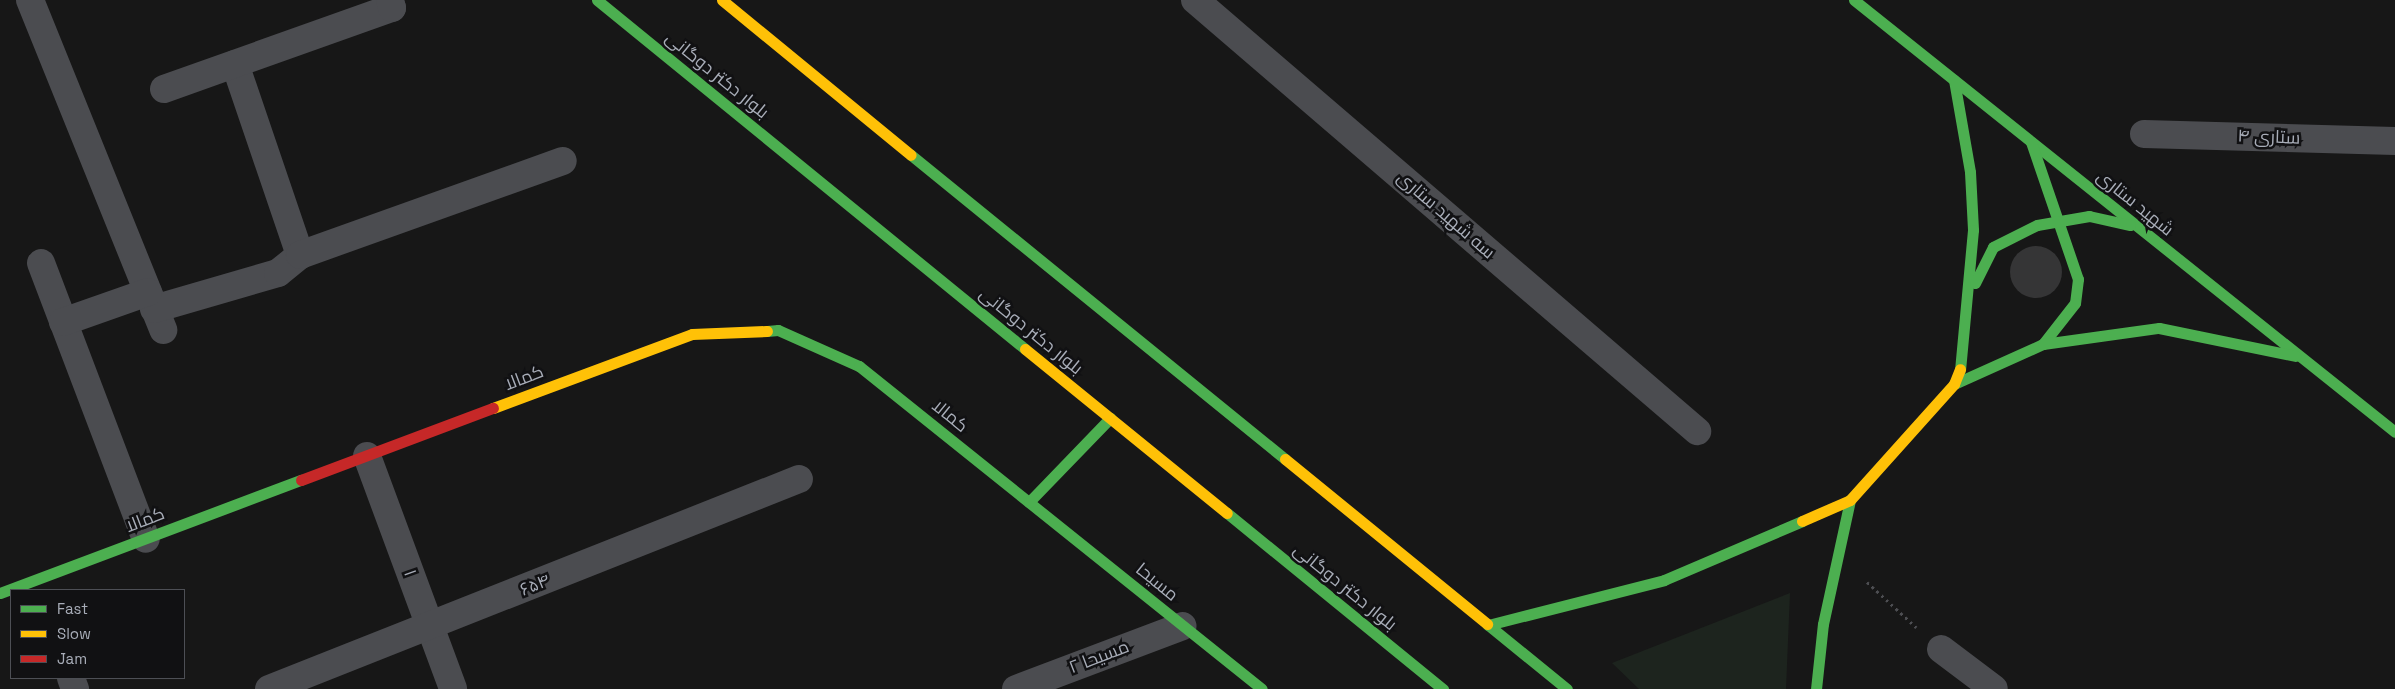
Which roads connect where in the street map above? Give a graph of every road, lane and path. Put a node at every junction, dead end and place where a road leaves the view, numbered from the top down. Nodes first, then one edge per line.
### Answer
1 (30, 0) edge
2 (390, 0) edge
3 (597, 0) edge
4 (722, 0) edge
5 (1195, 0) edge
6 (1854, 0) edge
7 (234, 64) junction
8 (1954, 80) junction
9 (164, 90) dead end
10 (2144, 134) dead end
11 (2030, 141) junction
12 (2395, 141) edge
13 (563, 161) dead end
14 (2060, 221) junction
15 (2136, 226) junction
16 (300, 255) junction
17 (41, 263) dead end
18 (1971, 289) junction
19 (155, 310) junction
20 (63, 322) junction
21 (2043, 344) junction
22 (2300, 357) junction
23 (1954, 384) junction
24 (1110, 418) junction
25 (1697, 431) dead end
26 (2395, 432) edge
27 (367, 456) junction
28 (799, 480) dead end
29 (1850, 500) junction
30 (1029, 502) junction
31 (146, 539) junction
32 (1839, 557) junction
33 (37, 585) edge
34 (18, 589) edge
35 (1488, 625) junction
36 (1183, 626) junction
37 (430, 627) junction
38 (1941, 649) joint
39 (269, 689) edge
40 (453, 689) edge
41 (1016, 689) edge
42 (1262, 689) edge
43 (1443, 689) edge
44 (1567, 689) edge
45 (1816, 689) edge
46 (1994, 689) edge

1 - 19 street
2 - 7 street
3 - 24 street, بلوار دکتر دوگانی
4 - 35 street
5 - 25 street, سه شهید ستاری
6 - 8 street, شهید ستاری
7 - 9 street
7 - 16 street
8 - 11 street, شهید ستاری
8 - 18 street
10 - 12 street, ستاری ۴
11 - 14 street
11 - 15 street, شهید ستاری
13 - 16 street
14 - 15 street
14 - 18 street
14 - 21 street
15 - 22 street, شهید ستاری
16 - 19 street
17 - 20 street
18 - 23 street
19 - 20 street
20 - 31 street
21 - 22 street
21 - 23 street
22 - 26 street, شهید ستاری
23 - 29 street
24 - 30 street
24 - 43 street, بلوار دکتر دوگانی
27 - 30 street, کمالا
27 - 31 street, کمالا
27 - 37 street, ۱
28 - 37 street, ۶۵۴
29 - 32 street
29 - 35 street
30 - 36 street, مسیحا
31 - 33 street, کمالا
32 - 38 path
32 - 45 street
33 - 34 street, کمالا
35 - 44 street
36 - 41 street, مسيحا ۲
36 - 42 street, مسیحا
37 - 39 street, ۶۵۴
37 - 40 street, ۱
38 - 46 street

